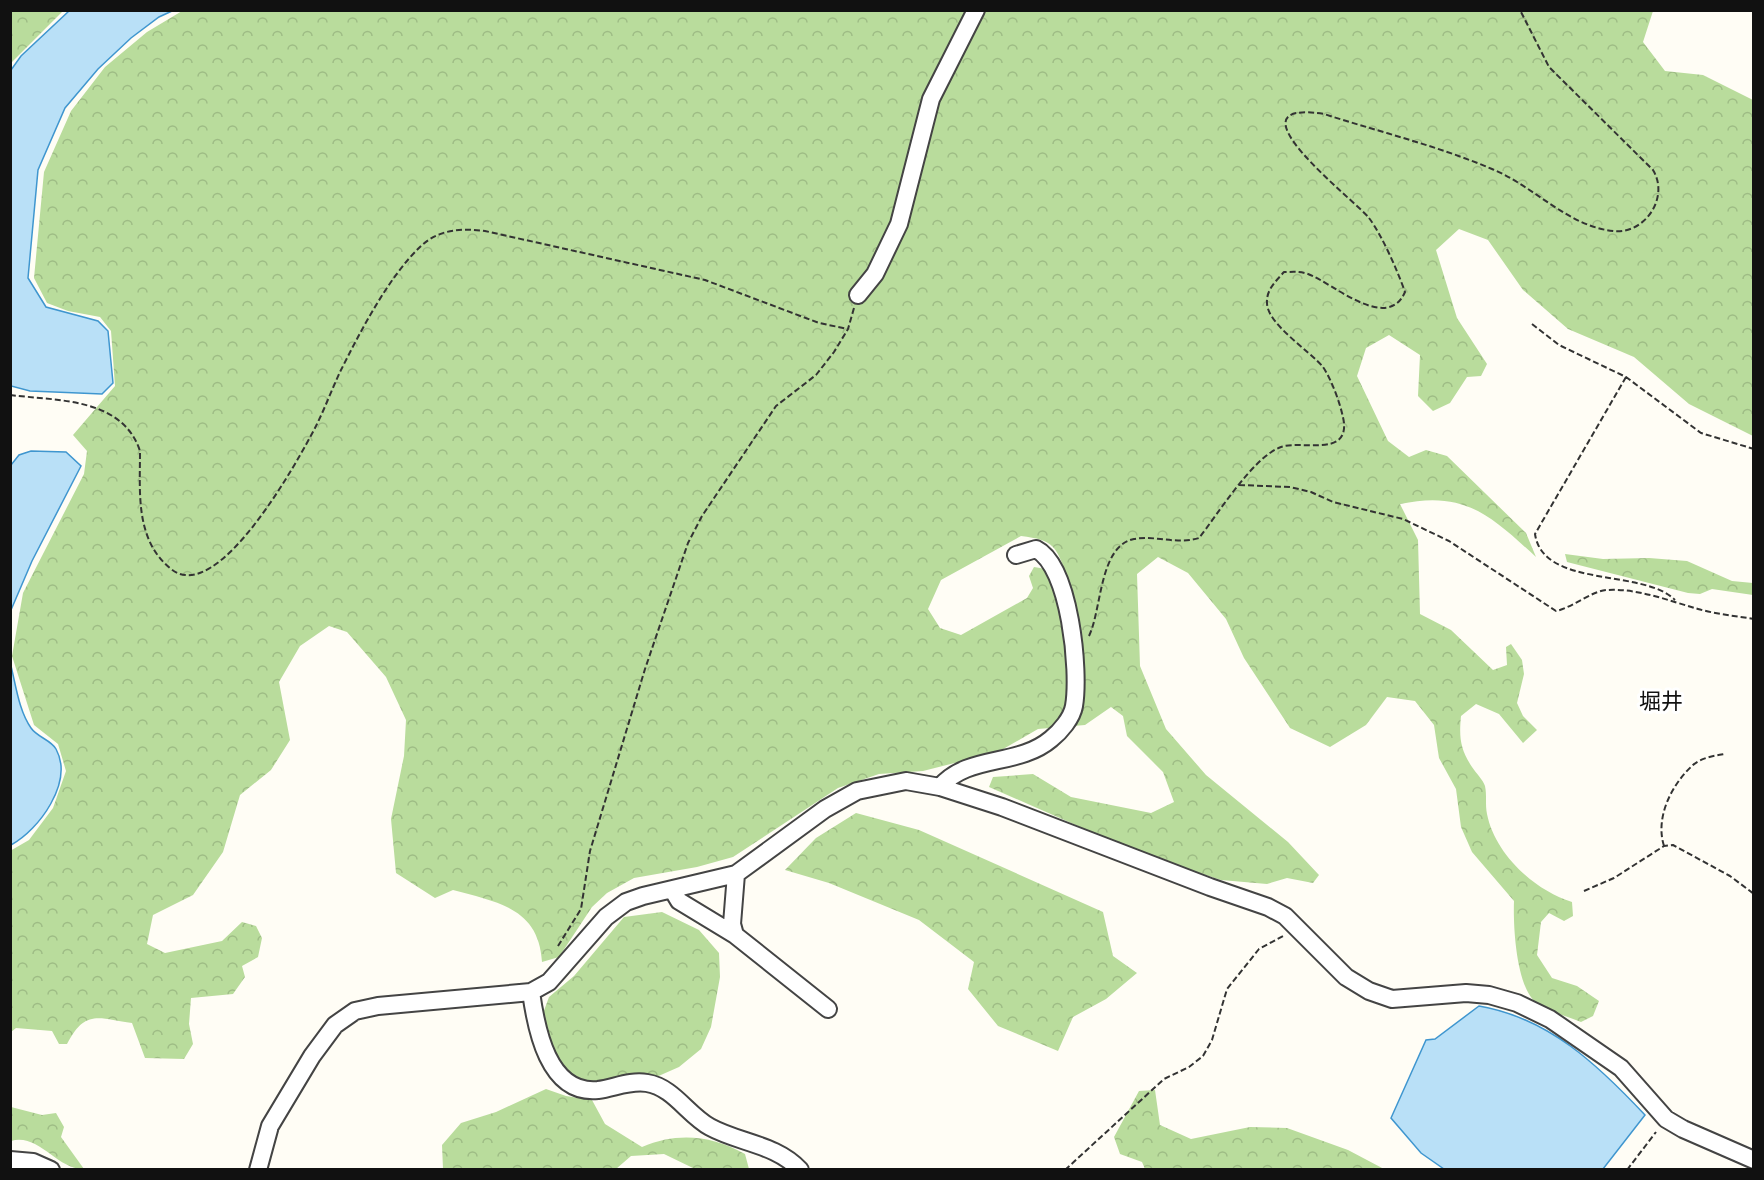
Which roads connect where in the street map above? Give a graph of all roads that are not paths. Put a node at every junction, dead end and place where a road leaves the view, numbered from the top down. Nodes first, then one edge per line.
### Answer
1 (976, 10) edge
2 (858, 295) road end
3 (1016, 555) dead end
4 (940, 787) junction
5 (736, 874) junction
6 (673, 891) junction
7 (735, 935) junction
8 (531, 992) junction
9 (828, 1009) dead end
10 (10, 1160) edge
11 (1754, 1160) edge
12 (51, 1170) edge
13 (258, 1170) edge
14 (800, 1170) edge

1 - 2 street
3 - 4 street
4 - 5 street
4 - 11 street
5 - 6 street
5 - 7 street
6 - 7 street
6 - 8 street
7 - 9 street
8 - 13 street
8 - 14 street
10 - 12 street

